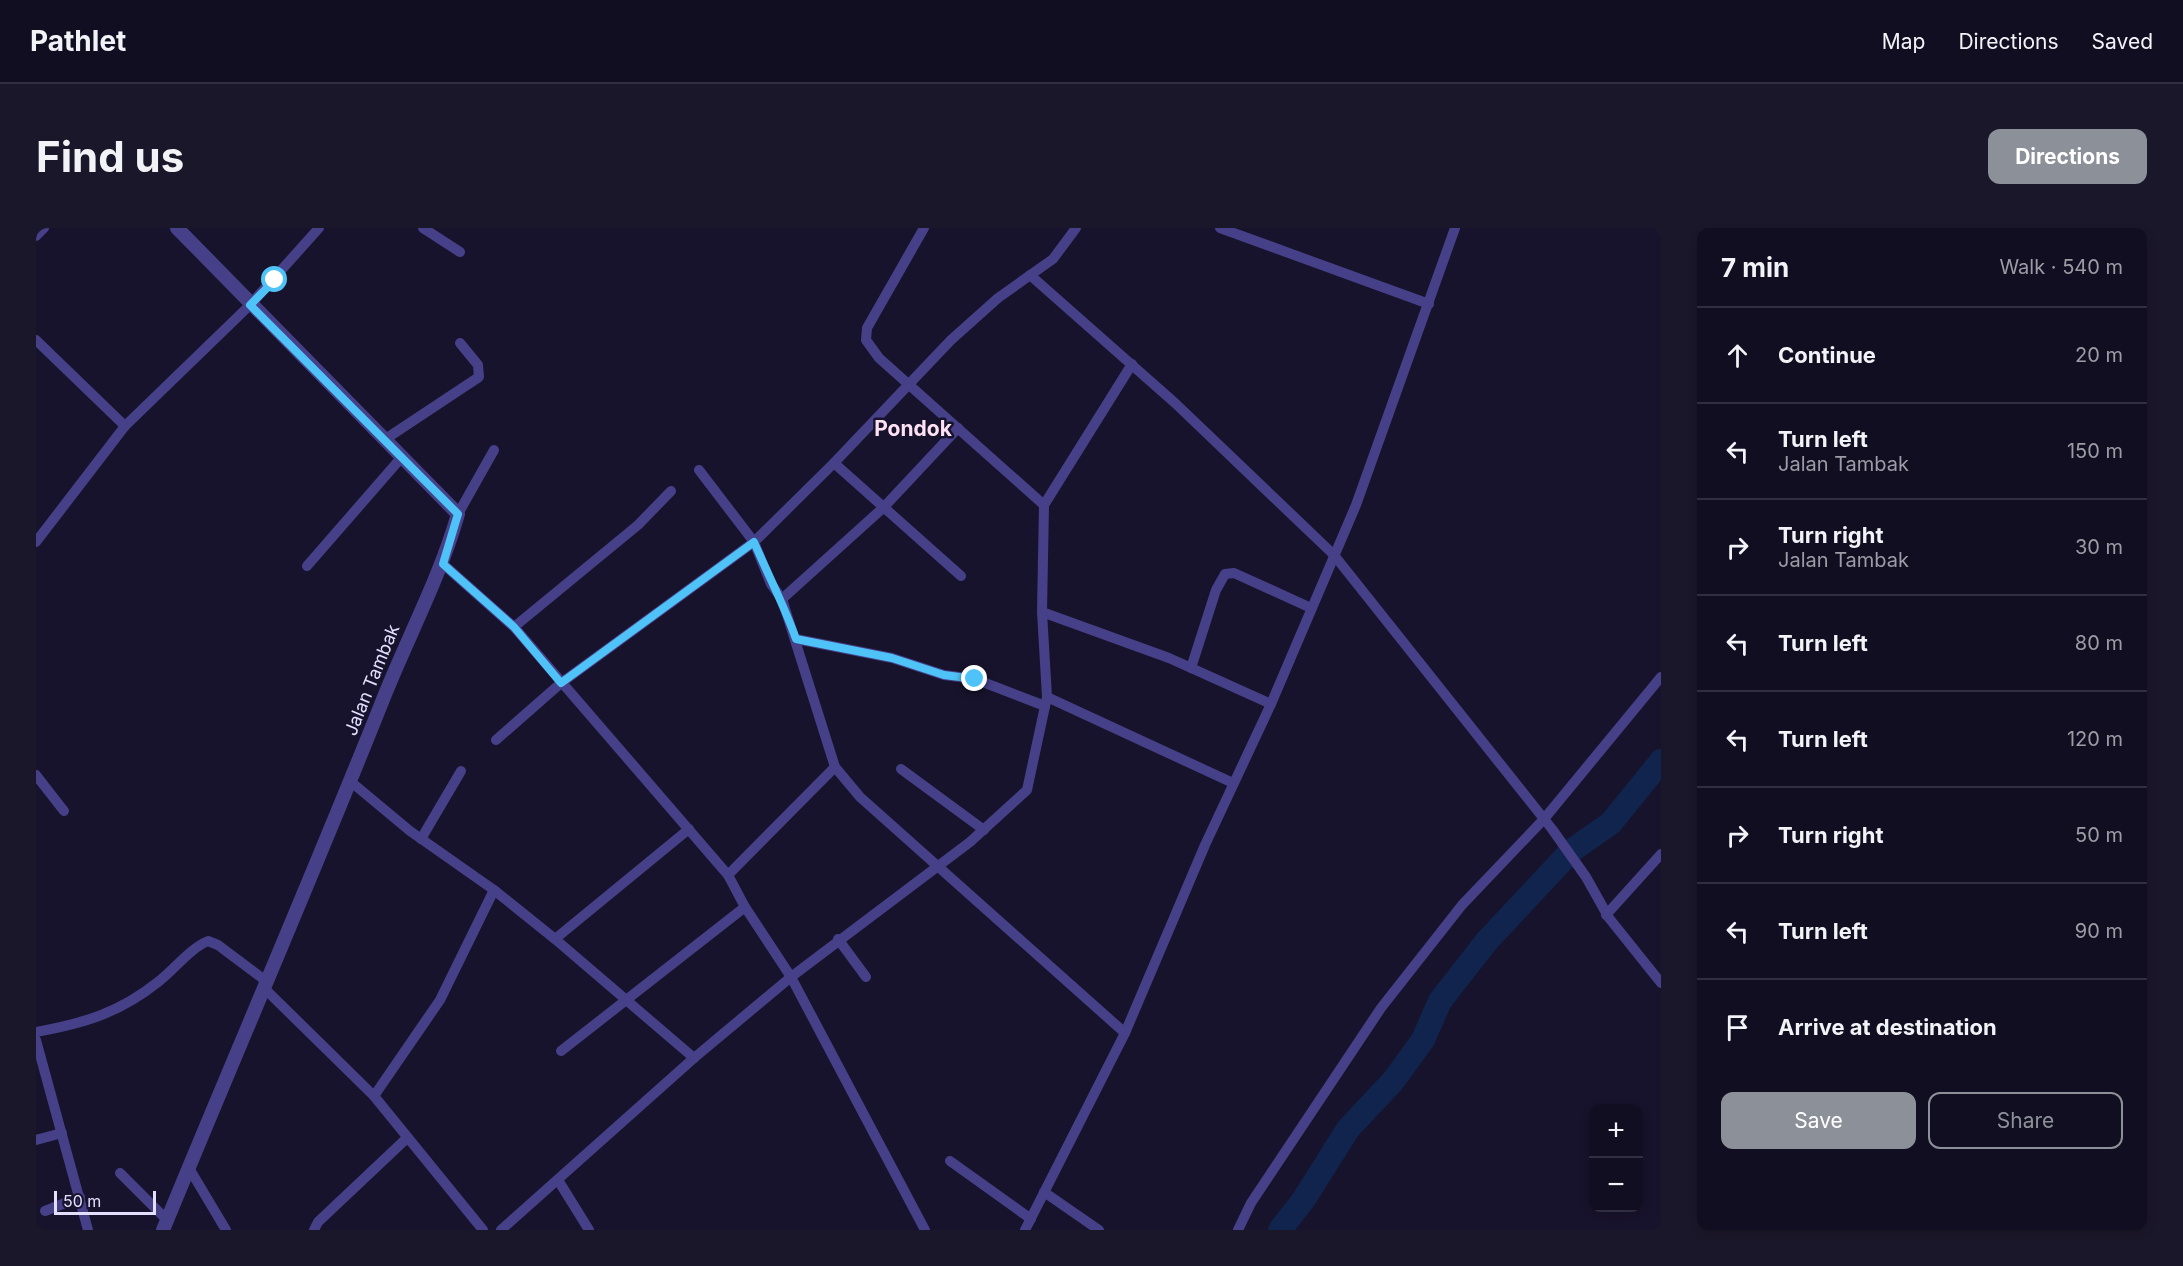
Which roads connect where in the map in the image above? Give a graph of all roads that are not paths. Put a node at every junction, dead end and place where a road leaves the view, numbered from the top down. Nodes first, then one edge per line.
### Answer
1 (44, 228) edge
2 (177, 228) edge
3 (320, 228) edge
4 (423, 228) edge
5 (924, 228) edge
6 (1076, 228) edge
7 (1220, 228) edge
8 (1455, 228) edge
9 (36, 236) edge
10 (460, 252) dead end
11 (1030, 275) junction
12 (1429, 304) junction
13 (250, 305) junction
14 (36, 340) edge
15 (460, 343) dead end
16 (1132, 364) junction
17 (907, 383) junction
18 (125, 426) junction
19 (958, 428) junction
20 (384, 440) junction
21 (494, 450) dead end
22 (401, 458) junction
23 (834, 463) junction
24 (699, 470) dead end
25 (671, 491) dead end
26 (1044, 505) junction
27 (884, 507) junction
28 (458, 514) junction
29 (36, 542) edge
30 (754, 542) junction
31 (1334, 555) junction
32 (443, 564) junction
33 (307, 566) dead end
34 (961, 576) dead end
35 (782, 599) junction
36 (1311, 608) junction
37 (1044, 613) junction
38 (514, 627) junction
39 (796, 639) junction
40 (1191, 668) junction
41 (1661, 677) edge
42 (561, 683) junction
43 (1048, 700) junction
44 (1271, 705) junction
45 (496, 740) dead end
46 (835, 767) junction
47 (901, 769) dead end
48 (461, 771) dead end
49 (36, 776) edge
50 (350, 781) junction
51 (1233, 783) junction
52 (64, 811) dead end
53 (1544, 819) junction
54 (689, 829) junction
55 (984, 830) junction
56 (421, 839) junction
57 (1661, 854) edge
58 (938, 867) junction
59 (728, 875) junction
60 (494, 890) junction
61 (745, 907) junction
62 (1606, 915) junction
63 (555, 939) junction
64 (838, 939) junction
65 (791, 977) junction
66 (866, 977) dead end
67 (1661, 983) edge
68 (265, 985) junction
69 (626, 999) junction
70 (36, 1032) edge
71 (1125, 1034) junction
72 (36, 1040) edge
73 (561, 1051) dead end
74 (694, 1058) junction
75 (374, 1096) junction
76 (57, 1134) junction
77 (406, 1138) junction
78 (36, 1140) edge
79 (951, 1161) dead end
80 (189, 1168) junction
81 (120, 1173) dead end
82 (558, 1180) junction
83 (1044, 1192) junction
84 (74, 1199) junction
85 (45, 1211) dead end
86 (1031, 1219) junction
87 (165, 1225) edge
88 (88, 1230) edge
89 (225, 1230) edge
90 (314, 1230) edge
91 (483, 1230) edge
92 (501, 1230) edge
93 (589, 1230) edge
94 (925, 1230) edge
95 (1024, 1230) edge
96 (1099, 1230) edge
97 (1238, 1230) edge

1 - 9 street
2 - 13 street
3 - 13 street
4 - 10 street
5 - 17 street
6 - 11 street
7 - 12 street
8 - 12 street
11 - 16 street
11 - 17 street
12 - 31 street
13 - 18 street
13 - 20 street
14 - 18 street
15 - 20 street
16 - 26 street
16 - 31 street
17 - 19 street
17 - 23 street
18 - 29 street
19 - 26 street
19 - 27 street
20 - 22 street
21 - 28 street
22 - 28 street
22 - 33 street
23 - 27 street
23 - 30 street
24 - 30 street
25 - 38 street
26 - 37 street
27 - 34 street
27 - 35 street
28 - 32 street, Jalan Tambak
30 - 35 street
30 - 42 street
31 - 36 street
31 - 53 street
32 - 38 street
32 - 50 street, Jalan Tambak
35 - 39 street
36 - 40 street
36 - 44 street
37 - 40 street
37 - 43 street
38 - 42 street
39 - 43 street
39 - 46 street
40 - 44 street
41 - 53 street
42 - 45 street
42 - 54 street
43 - 51 street
43 - 55 street
44 - 51 street
46 - 58 street
46 - 59 street
47 - 55 street
48 - 56 street
49 - 52 street
50 - 56 street
50 - 68 street, Jalan Tambak
51 - 71 street
53 - 62 street
53 - 97 street
54 - 59 street
54 - 63 street
55 - 58 street
56 - 60 street
57 - 62 street
58 - 64 street
58 - 71 street
59 - 61 street
60 - 63 street
60 - 75 street
61 - 65 street
61 - 69 street
62 - 67 street
63 - 69 street
64 - 65 street
64 - 66 street
65 - 74 street
65 - 94 street
68 - 70 street
68 - 75 street
68 - 80 street, Jalan Tambak
69 - 73 street
69 - 74 street
71 - 83 street
72 - 76 street
74 - 82 street
75 - 77 street
76 - 78 street
76 - 84 street
77 - 90 street
77 - 91 street
79 - 86 street
80 - 87 street, Jalan Tambak
80 - 89 street
81 - 87 street
82 - 92 street
82 - 93 street
83 - 86 street
83 - 96 street
84 - 85 street
84 - 88 street
86 - 95 street

